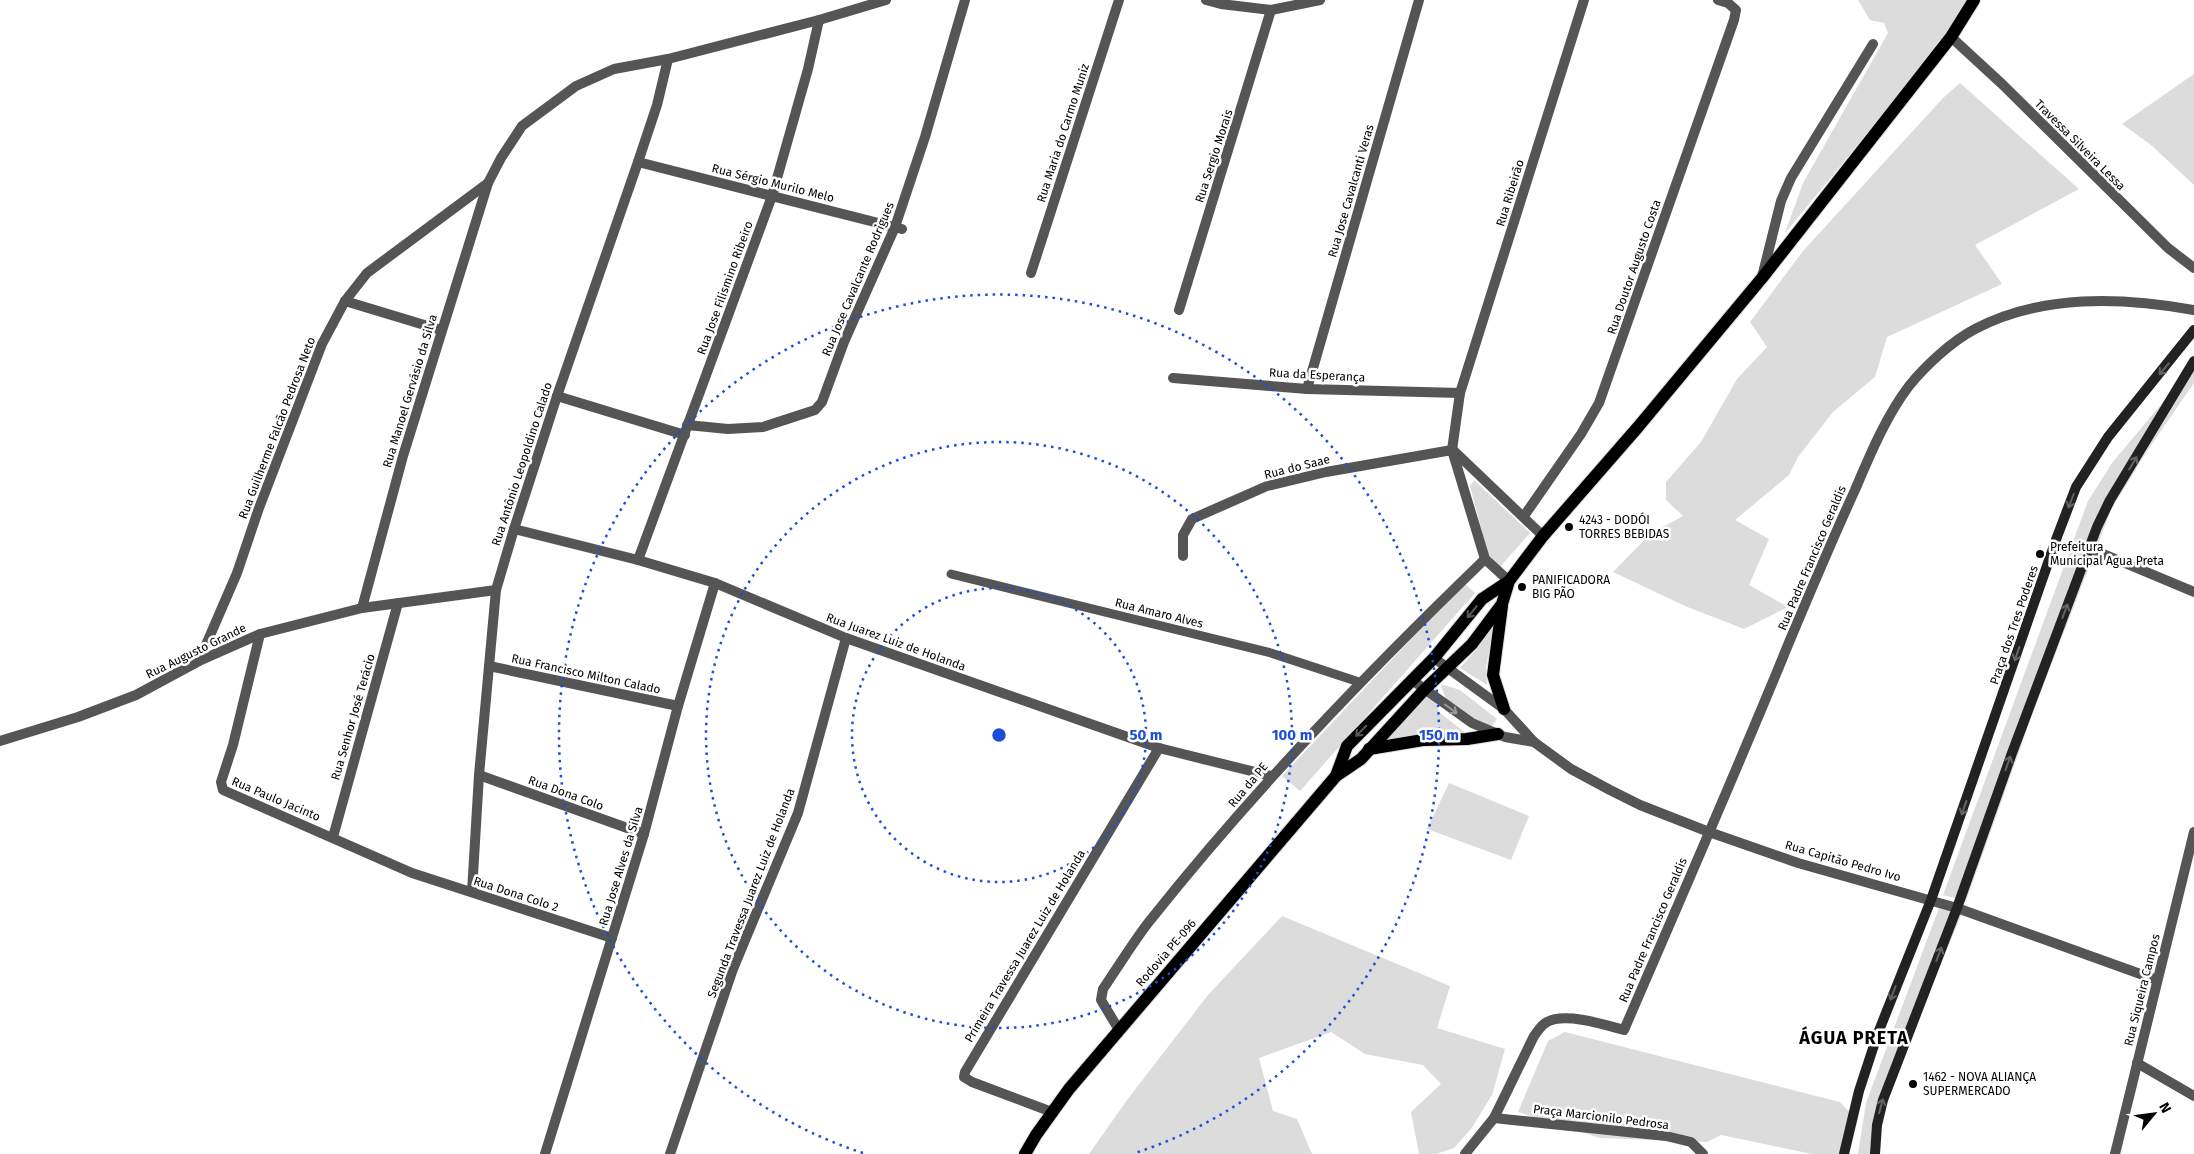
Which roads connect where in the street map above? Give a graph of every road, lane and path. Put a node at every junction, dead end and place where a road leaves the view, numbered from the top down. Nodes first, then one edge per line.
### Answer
1 (886, 0) edge
2 (964, 0) edge
3 (1119, 0) edge
4 (1206, 0) edge
5 (1320, 0) edge
6 (1420, 0) edge
7 (1584, 0) edge
8 (1718, 0) edge
9 (1974, 0) edge
10 (1271, 10) junction
11 (819, 20) junction
12 (1951, 37) junction
13 (1873, 44) dead end
14 (668, 58) junction
15 (638, 162) junction
16 (488, 183) junction
17 (772, 196) junction
18 (899, 228) junction
19 (2194, 268) edge
20 (1031, 273) dead end
21 (1762, 278) junction
22 (345, 301) junction
23 (1179, 310) dead end
24 (2194, 310) edge
25 (441, 330) junction
26 (2194, 330) edge
27 (2194, 361) edge
28 (1172, 378) dead end
29 (1307, 389) junction
30 (1460, 393) junction
31 (557, 396) junction
32 (686, 430) junction
33 (1452, 450) junction
34 (1524, 516) junction
35 (514, 529) junction
36 (1542, 536) junction
37 (2089, 548) junction
38 (1183, 556) dead end
39 (1485, 558) junction
40 (638, 560) junction
41 (951, 574) dead end
42 (1509, 581) junction
43 (715, 583) junction
44 (496, 590) junction
45 (2194, 592) edge
46 (398, 604) junction
47 (1502, 604) junction
48 (362, 608) junction
49 (260, 634) junction
50 (846, 638) junction
51 (1434, 658) junction
52 (199, 661) junction
53 (489, 666) junction
54 (1447, 668) junction
55 (1412, 680) junction
56 (1359, 682) junction
57 (1425, 689) junction
58 (678, 706) junction
59 (1504, 709) junction
60 (1498, 734) junction
61 (0, 741) edge
62 (1534, 742) junction
63 (1159, 748) junction
64 (1369, 749) junction
65 (480, 775) junction
66 (1271, 776) junction
67 (1336, 776) junction
68 (1709, 832) junction
69 (2194, 832) edge
70 (644, 834) junction
71 (333, 837) junction
72 (412, 873) joint
73 (472, 892) junction
74 (1932, 900) junction
75 (1957, 908) junction
76 (612, 938) junction
77 (2157, 980) junction
78 (1119, 1030) junction
79 (2137, 1063) junction
80 (2194, 1096) edge
81 (1052, 1112) junction
82 (1494, 1118) junction
83 (1703, 1153) edge
84 (545, 1154) edge
85 (670, 1154) edge
86 (1025, 1154) edge
87 (1465, 1154) edge
88 (1844, 1154) edge
89 (1876, 1154) edge
90 (2115, 1154) edge

1 - 11 street, Rua Guilherme Falcão Pedrosa Neto
2 - 18 street, Rua Jose Cavalcante Rodrigues
3 - 20 street, Rua Maria do Carmo Muniz
4 - 10 street
5 - 10 street
6 - 29 street, Rua Jose Cavalcanti Veras
7 - 30 street, Rua Ribeirão
8 - 34 street, Rua Doutor Augusto Costa
9 - 12 main road
10 - 23 street, Rua Sergio Morais
11 - 14 street, Rua Guilherme Falcão Pedrosa Neto
11 - 17 street, Rua Jose Filismino Ribeiro
12 - 19 street, Travessa Silveira Lessa
12 - 21 main road
13 - 21 street
14 - 15 street, Rua Antônio Leopoldino Calado
14 - 16 street, Rua Guilherme Falcão Pedrosa Neto
15 - 17 street, Rua Sérgio Murilo Melo
15 - 31 street, Rua Antônio Leopoldino Calado
16 - 22 street, Rua Guilherme Falcão Pedrosa Neto
16 - 25 street, Rua Manoel Gervásio da Silva
17 - 18 street, Rua Sérgio Murilo Melo
17 - 32 street, Rua Jose Filismino Ribeiro
18 - 32 street, Rua Jose Cavalcante Rodrigues
21 - 36 main road
22 - 25 street
22 - 52 street, Rua Guilherme Falcão Pedrosa Neto
24 - 68 street, Rua Padre Francisco Geraldis
25 - 48 street, Rua Manoel Gervásio da Silva
26 -> 74 main road, Praça dos Tres Poderes
37 -> 27 main road
28 - 29 street, Rua da Esperança
29 - 30 street, Rua da Esperança
30 - 33 street, Rua Ribeirão
31 - 32 street, Rua Jose Cavalcante Rodrigues
31 - 35 street, Rua Antônio Leopoldino Calado
32 - 40 street, Rua Jose Filismino Ribeiro
33 - 34 street
33 - 38 street, Rua do Saae
33 - 39 street
34 - 36 street
35 - 40 street, Rua Juarez Luiz de Holanda
35 - 44 street, Rua Antônio Leopoldino Calado
36 - 42 main road
37 - 45 street
75 -> 37 main road
39 - 42 street
39 - 56 street, Rua da PE
40 - 43 street, Rua Juarez Luiz de Holanda
41 - 56 lane, Rua Amaro Alves
42 - 47 main road
42 -> 51 main road
43 - 50 street, Rua Juarez Luiz de Holanda
43 - 58 street, Rua Jose Alves da Silva
44 - 46 street, Rua Augusto Grande
44 - 53 street, Rua Antônio Leopoldino Calado
46 - 48 street, Rua Augusto Grande
46 - 71 street, Rua Senhor José Terácio
47 - 54 main road
47 - 59 main road
48 - 49 street, Rua Augusto Grande
49 - 52 street, Rua Augusto Grande
49 - 71 street, Rua Paulo Jacinto
50 - 63 street, Rua Juarez Luiz de Holanda
50 - 85 street, Segunda Travessa Juarez Luiz de Holanda
51 - 54 street, Rua Capitão Pedro Ivo
51 - 55 main road
52 - 61 street, Rua Augusto Grande
53 - 58 street, Rua Francisco Milton Calado
53 - 65 street, Rua Antônio Leopoldino Calado
54 - 57 main road
54 - 59 street, Rua Capitão Pedro Ivo
55 - 57 street, Rua Capitão Pedro Ivo
55 -> 67 main road
56 - 66 street, Rua da PE
57 -> 60 street, Rua Capitão Pedro Ivo
57 - 64 main road
58 - 70 street, Rua Jose Alves da Silva
59 - 62 street, Rua Capitão Pedro Ivo
60 - 62 street, Rua Capitão Pedro Ivo
60 - 64 main road
62 - 68 street, Rua Capitão Pedro Ivo
63 - 66 street, Rua Juarez Luiz de Holanda
63 - 81 street, Primeira Travessa Juarez Luiz de Holanda
64 - 67 main road
65 - 70 street, Rua Dona Colo
65 - 73 street, Rua Antônio Leopoldino Calado
66 - 78 street, Rua da PE
67 - 78 main road, Rodovia PE-096
68 - 74 street, Rua Capitão Pedro Ivo
68 - 82 street, Rua Padre Francisco Geraldis
69 - 77 street, Rua Siqueira Campos
70 - 76 street, Rua Jose Alves da Silva
71 - 72 street, Rua Paulo Jacinto
72 - 73 street, Rua Dona Colo 2
73 - 76 street, Rua Dona Colo 2
74 - 75 street, Rua Capitão Pedro Ivo
74 -> 88 main road, Praça dos Tres Poderes
75 - 77 street, Rua Capitão Pedro Ivo
89 -> 75 main road
76 - 84 street, Rua Jose Alves da Silva
77 - 79 street, Rua Siqueira Campos
78 - 81 main road, Rodovia PE-096
79 - 80 street
79 - 90 street, Rua Siqueira Campos
81 - 86 main road, Rodovia PE-096
82 - 83 street, Praça Marcionilo Pedrosa
82 - 87 street

